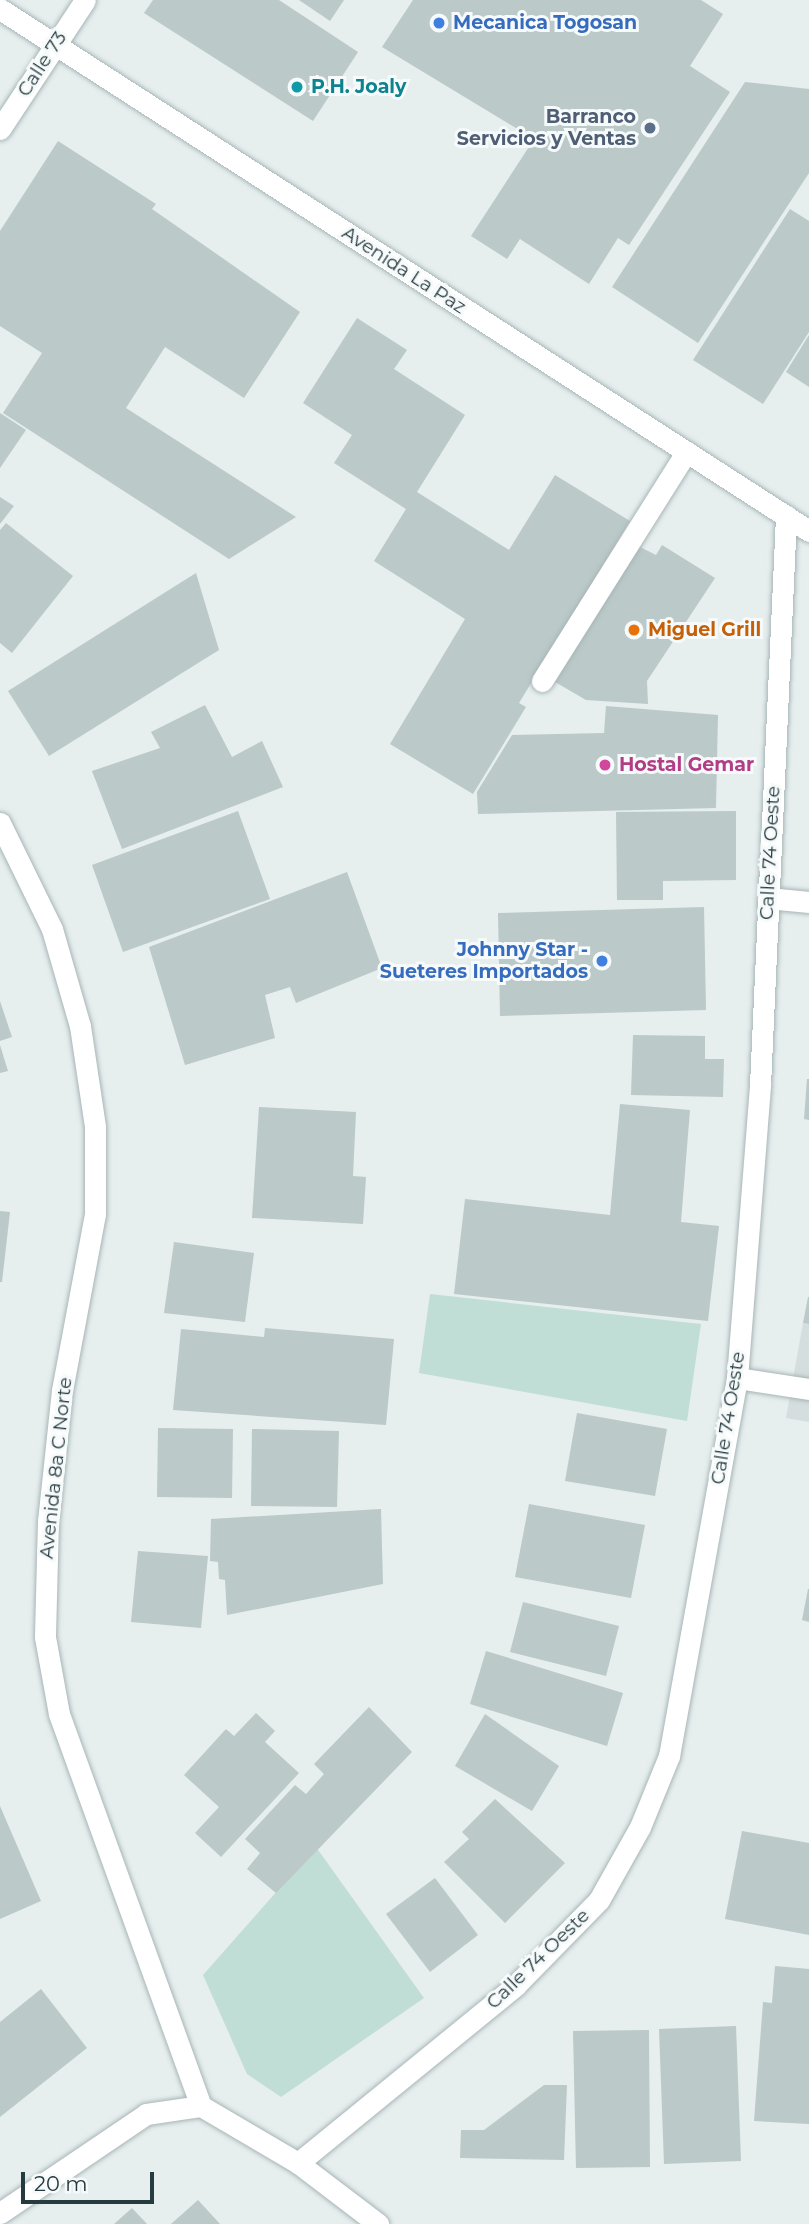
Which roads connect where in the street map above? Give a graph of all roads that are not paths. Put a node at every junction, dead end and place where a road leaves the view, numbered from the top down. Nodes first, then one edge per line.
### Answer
1 (85, 0) edge
2 (0, 9) edge
3 (54, 43) junction
4 (0, 128) edge
5 (686, 452) junction
6 (786, 516) junction
7 (809, 531) edge
8 (542, 681) dead end
9 (0, 823) edge
10 (768, 898) junction
11 (809, 902) edge
12 (737, 1378) junction
13 (809, 1389) edge
14 (201, 2106) junction
15 (298, 2164) junction
16 (0, 2213) edge
17 (378, 2224) edge

1 - 3 street, Calle 73
2 - 3 street, Avenida La Paz
3 - 4 street, Calle 73
3 - 5 street, Avenida La Paz
5 - 6 street, Avenida La Paz
5 - 8 street
6 - 7 street, Avenida La Paz
6 - 10 street, Calle 74 Oeste
9 - 14 street, Avenida 8a C Norte
10 - 11 street
10 - 12 street, Calle 74 Oeste
12 - 13 street
12 - 15 street, Calle 74 Oeste
14 - 15 street
14 - 16 street
15 - 17 street

